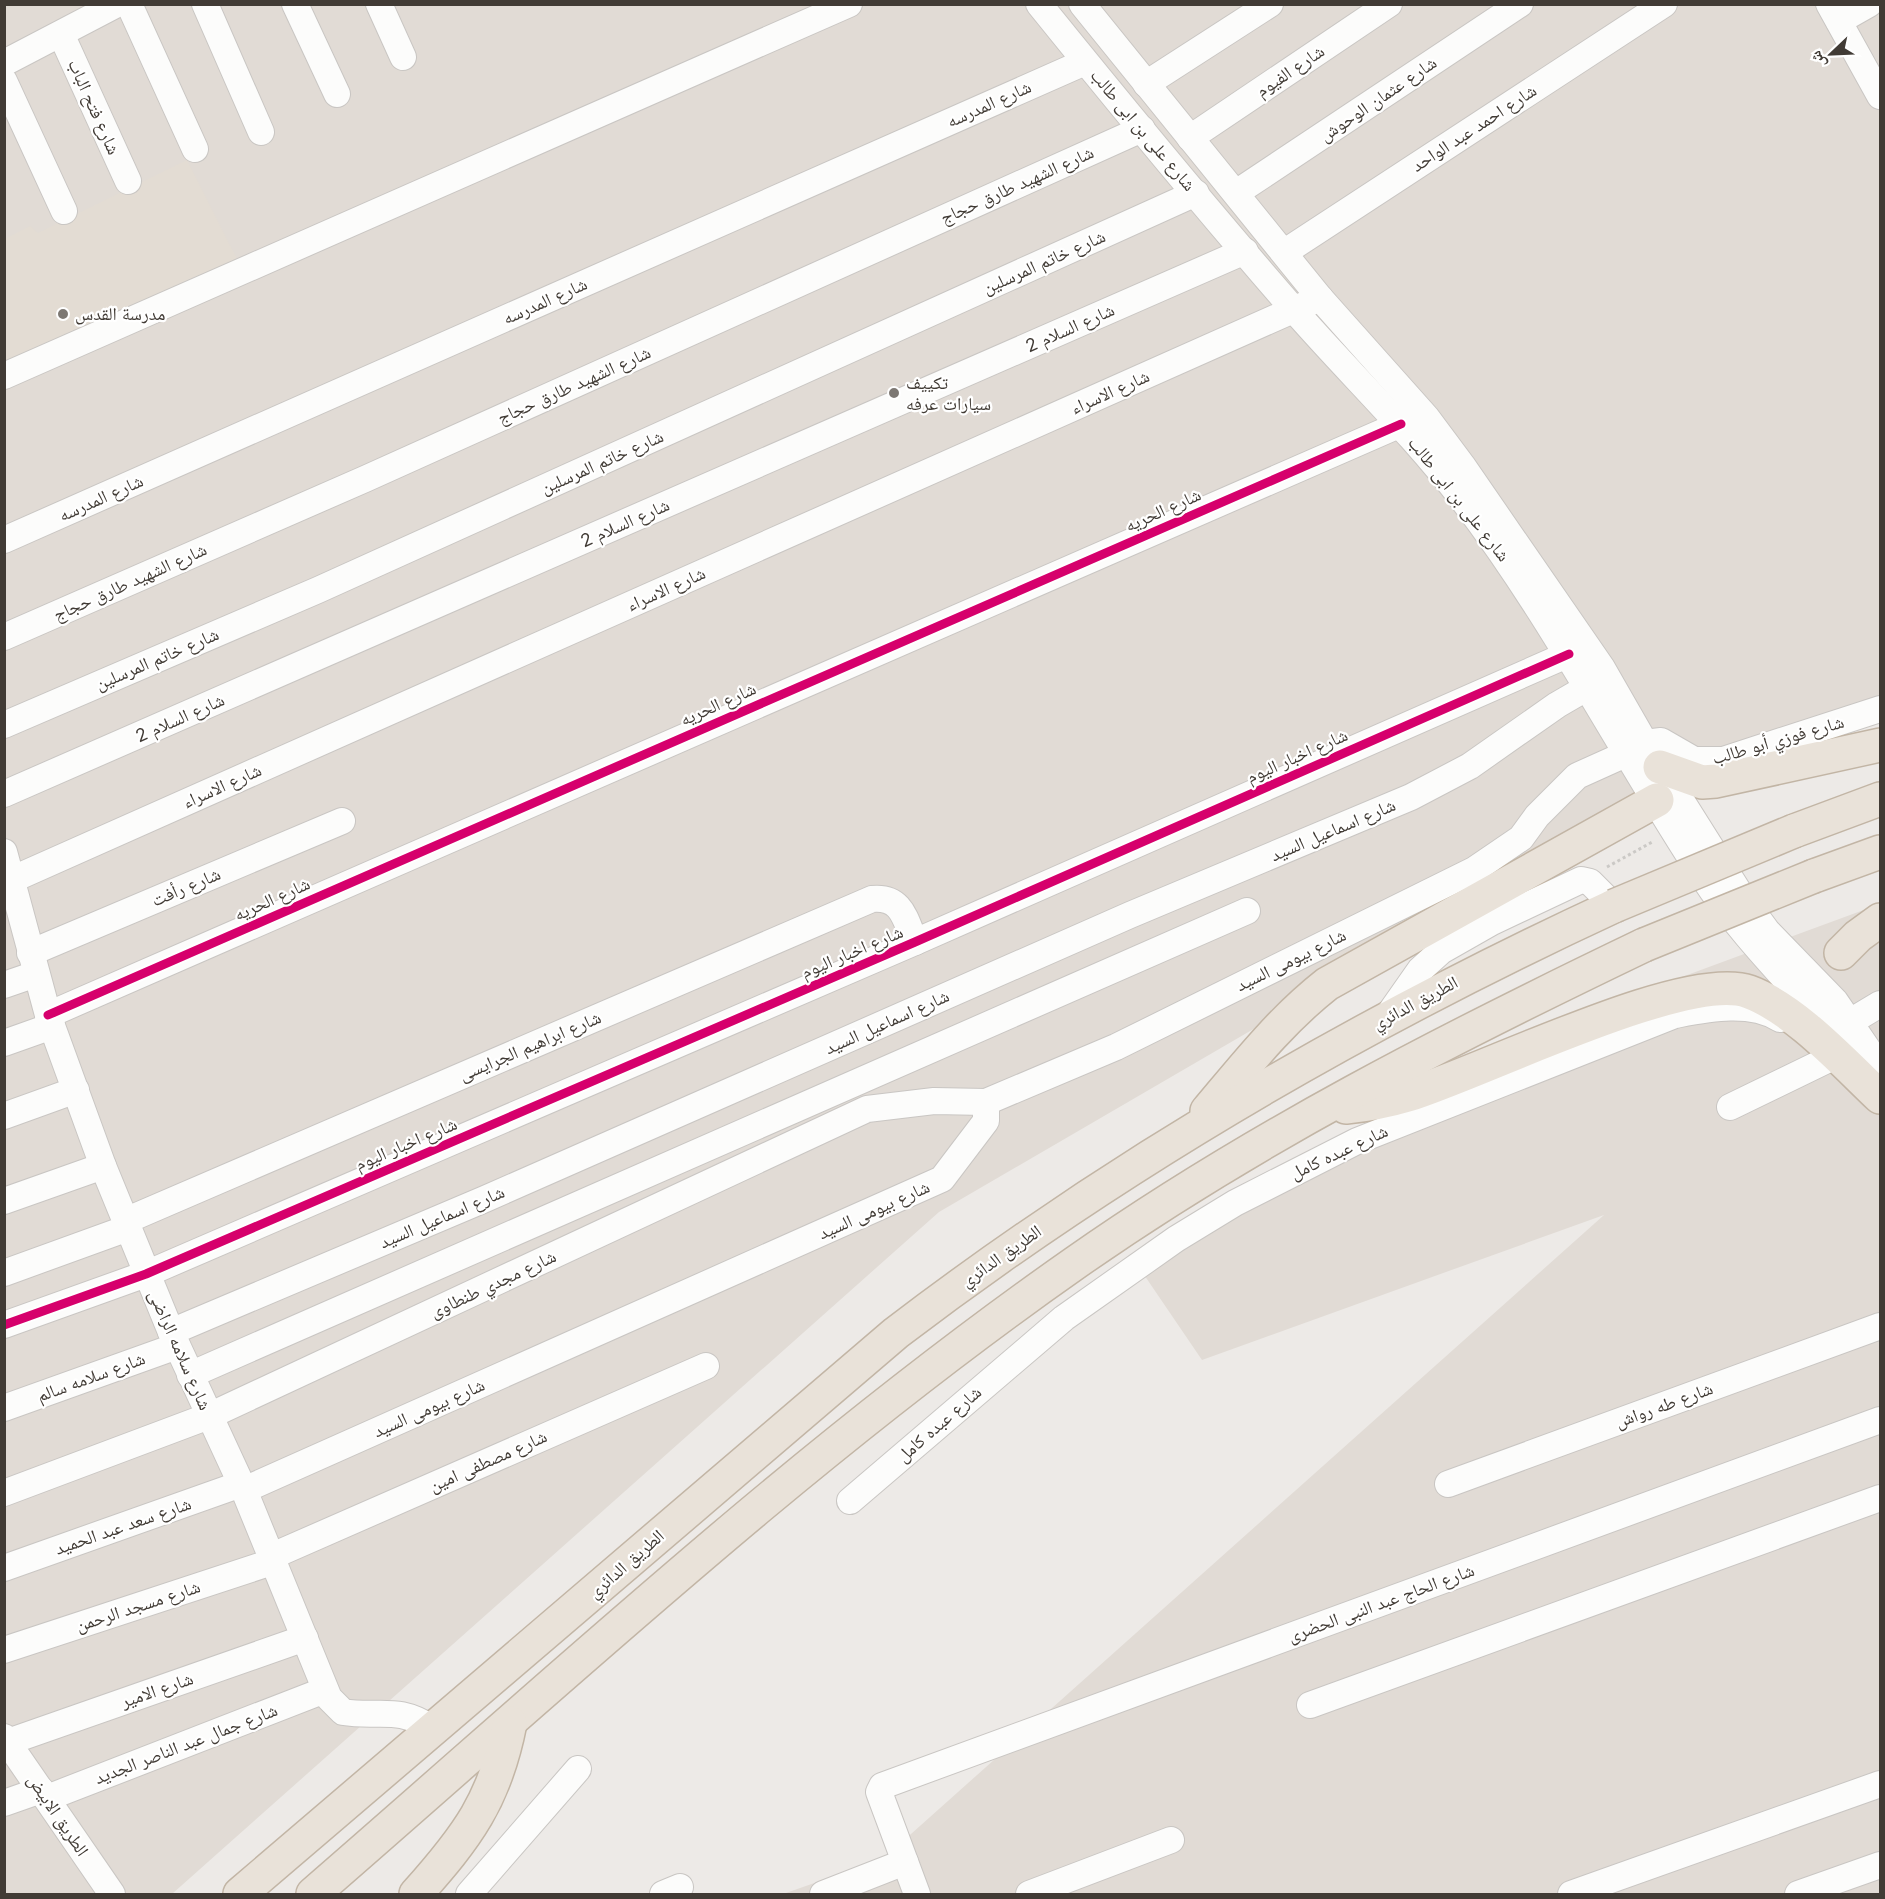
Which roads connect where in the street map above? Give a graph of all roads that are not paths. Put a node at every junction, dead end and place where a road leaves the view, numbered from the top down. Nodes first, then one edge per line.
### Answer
1 (117, 4) edge
2 (129, 4) edge
3 (205, 4) edge
4 (294, 4) edge
5 (379, 4) edge
6 (849, 4) edge
7 (1039, 4) edge
8 (1082, 4) edge
9 (1270, 4) edge
10 (1389, 4) edge
11 (1521, 4) edge
12 (1664, 4) edge
13 (1869, 4) edge
14 (1834, 13) edge
15 (61, 34) junction
16 (403, 57) dead end
17 (1085, 62) junction
18 (4, 63) edge
19 (4, 81) edge
20 (1146, 84) junction
21 (337, 94) dead end
22 (1881, 96) edge
23 (1142, 129) junction
24 (261, 132) dead end
25 (1190, 138) junction
26 (195, 149) dead end
27 (128, 181) dead end
28 (1196, 193) junction
29 (1236, 193) junction
30 (64, 211) dead end
31 (1245, 251) junction
32 (1285, 252) junction
33 (1320, 298) junction
34 (1294, 310) junction
35 (4, 376) edge
36 (1401, 424) junction
37 (4, 540) edge
38 (4, 638) edge
39 (1569, 654) junction
40 (1588, 687) junction
41 (1881, 709) edge
42 (4, 725) edge
43 (1881, 745) edge
44 (1645, 755) junction
45 (4, 794) edge
46 (1657, 800) junction
47 (1881, 800) edge
48 (342, 821) dead end
49 (4, 852) edge
50 (1881, 852) edge
51 (11, 880) junction
52 (1614, 906) junction
53 (1247, 911) dead end
54 (12, 917) edge
55 (1881, 920) edge
56 (1881, 937) edge
57 (1762, 940) junction
58 (915, 942) junction
59 (1841, 953) junction
60 (33, 963) junction
61 (1805, 968) junction
62 (4, 984) edge
63 (1881, 1004) edge
64 (1387, 1017) junction
65 (50, 1020) junction
66 (1850, 1022) junction
67 (4, 1043) edge
68 (1831, 1058) junction
69 (1881, 1067) edge
70 (76, 1090) junction
71 (1880, 1097) edge
72 (986, 1102) junction
73 (1881, 1106) edge
74 (1730, 1107) dead end
75 (1320, 1111) junction
76 (4, 1116) edge
77 (1191, 1130) junction
78 (103, 1166) junction
79 (4, 1201) edge
80 (126, 1225) junction
81 (4, 1273) edge
82 (146, 1274) junction
83 (4, 1325) edge
84 (1881, 1326) edge
85 (174, 1339) junction
86 (706, 1366) dead end
87 (190, 1375) junction
88 (4, 1408) edge
89 (209, 1416) junction
90 (1881, 1420) edge
91 (1448, 1484) dead end
92 (243, 1487) junction
93 (4, 1493) edge
94 (1881, 1498) edge
95 (850, 1501) dead end
96 (271, 1559) junction
97 (4, 1568) edge
98 (305, 1638) junction
99 (4, 1650) edge
100 (325, 1690) junction
101 (1310, 1705) dead end
102 (510, 1723) junction
103 (433, 1730) junction
104 (6, 1739) edge
105 (578, 1769) dead end
106 (1881, 1785) edge
107 (44, 1794) junction
108 (4, 1803) edge
109 (1171, 1840) dead end
110 (905, 1862) junction
111 (1881, 1865) edge
112 (112, 1894) edge
113 (240, 1894) edge
114 (313, 1894) edge
115 (416, 1894) edge
116 (469, 1894) edge
117 (823, 1894) edge
118 (917, 1894) edge
119 (1029, 1894) edge
120 (1571, 1894) edge
121 (1798, 1894) edge

1 - 15 street
2 - 26 street
3 - 24 street
4 - 21 street
5 - 16 street
6 - 35 street
7 - 17 street, شارع على بن ابى طالب
8 - 20 street, شارع على بن ابى طالب
9 - 20 street
10 - 25 street, شارع الفيوم
11 - 29 street, شارع عثمان الوحوش
12 - 32 street, شارع احمد عبد الواحد
13 - 14 street
14 - 22 street
15 - 18 street
15 - 27 street, شارع فتح الباب
17 - 23 street, شارع على بن ابى طالب
17 - 37 street, شارع المدرسه
19 - 30 street
20 - 25 street, شارع على بن ابى طالب
23 - 28 street, شارع على بن ابى طالب
23 - 38 street, شارع الشهيد طارق حجاج
25 - 29 street, شارع على بن ابى طالب
28 - 31 street, شارع على بن ابى طالب
28 - 42 street, شارع خاتم المرسلين
29 - 32 street, شارع على بن ابى طالب
31 - 34 street, شارع على بن ابى طالب
31 - 45 street, شارع السلام 2
32 - 33 street, شارع على بن ابى طالب
33 - 34 street, شارع الاسراء
33 - 44 street, شارع على بن ابى طالب
34 - 36 street, شارع على بن ابى طالب
34 - 51 street, شارع الاسراء
36 - 39 street, شارع على بن ابى طالب
36 - 65 street, شارع الحريه
39 - 40 street, شارع على بن ابى طالب
39 - 58 street, شارع اخبار اليوم
40 - 44 street, شارع على بن ابى طالب
40 - 85 street, شارع اسماعيل السيد
41 - 44 street, شارع فوزي أبو طالب
43 - 44 highway
44 - 46 street, شارع على بن ابى طالب
44 - 57 street, شارع على بن ابى طالب
44 - 72 street, شارع بيومى السيد
46 - 57 street, شارع على بن ابى طالب
46 - 77 highway
47 - 52 highway, الطريق الدائري, bridge
48 - 60 street, شارع رأفت
49 - 51 street, شارع سلامه الراضى
50 - 75 highway, bridge
51 - 54 street, شارع سلامه الراضى
52 - 64 highway, الطريق الدائري
52 - 64 street
53 - 87 street
54 - 60 street, شارع سلامه الراضى
55 - 59 highway
56 - 59 street
57 - 61 street
57 - 71 street
58 - 80 street, شارع ابراهيم الجرايسى
58 - 82 street, شارع اخبار اليوم
59 - 61 street
60 - 62 street, شارع رأفت
60 - 65 street, شارع سلامه الراضى
61 - 66 street
63 - 66 street
64 - 77 highway, الطريق الدائري
65 - 67 street, شارع الحريه
65 - 70 street, شارع سلامه الراضى
66 - 69 street
68 - 73 street, شارع عبده كامل
68 - 74 street
68 - 95 street, شارع عبده كامل
70 - 76 street
70 - 78 street, شارع سلامه الراضى
71 - 75 highway
72 - 89 street, شارع مجدي طنطاوى
72 - 92 street, شارع بيومى السيد
75 - 102 highway
77 - 103 highway, الطريق الدائري
78 - 79 street
78 - 80 street, شارع سلامه الراضى
80 - 81 street
80 - 82 street, شارع سلامه الراضى
82 - 83 street, شارع اخبار اليوم
82 - 85 street, شارع سلامه الراضى
84 - 91 street, شارع طه رواش
85 - 87 street, شارع سلامه الراضى
85 - 88 street, شارع سلامه سالم
86 - 96 street, شارع مصطفى امين
87 - 89 street, شارع سلامه الراضى
89 - 92 street, شارع سلامه الراضى
89 - 93 street, شارع مجدي طنطاوى
90 - 110 street, شارع الحاج عبد النبى الحضرى
92 - 96 street, شارع سلامه الراضى
92 - 97 street, شارع سعد عبد الحميد
94 - 101 street
96 - 98 street, شارع سلامه الراضى
96 - 99 street, شارع مسجد الرحمن
98 - 100 street, شارع سلامه الراضى
98 - 104 street, شارع الامير
100 - 103 street, شارع سلامه الراضى
100 - 107 street, شارع جمال عبد الناصر الجديد
102 - 114 highway
102 - 115 highway
103 - 113 highway, الطريق الدائري
104 - 107 street, الطريق الابيض
105 - 116 street
106 - 120 street
107 - 108 street, شارع جمال عبد الناصر الجديد
107 - 112 street, الطريق الابيض
109 - 119 street
110 - 117 street
110 - 118 street
111 - 121 street

